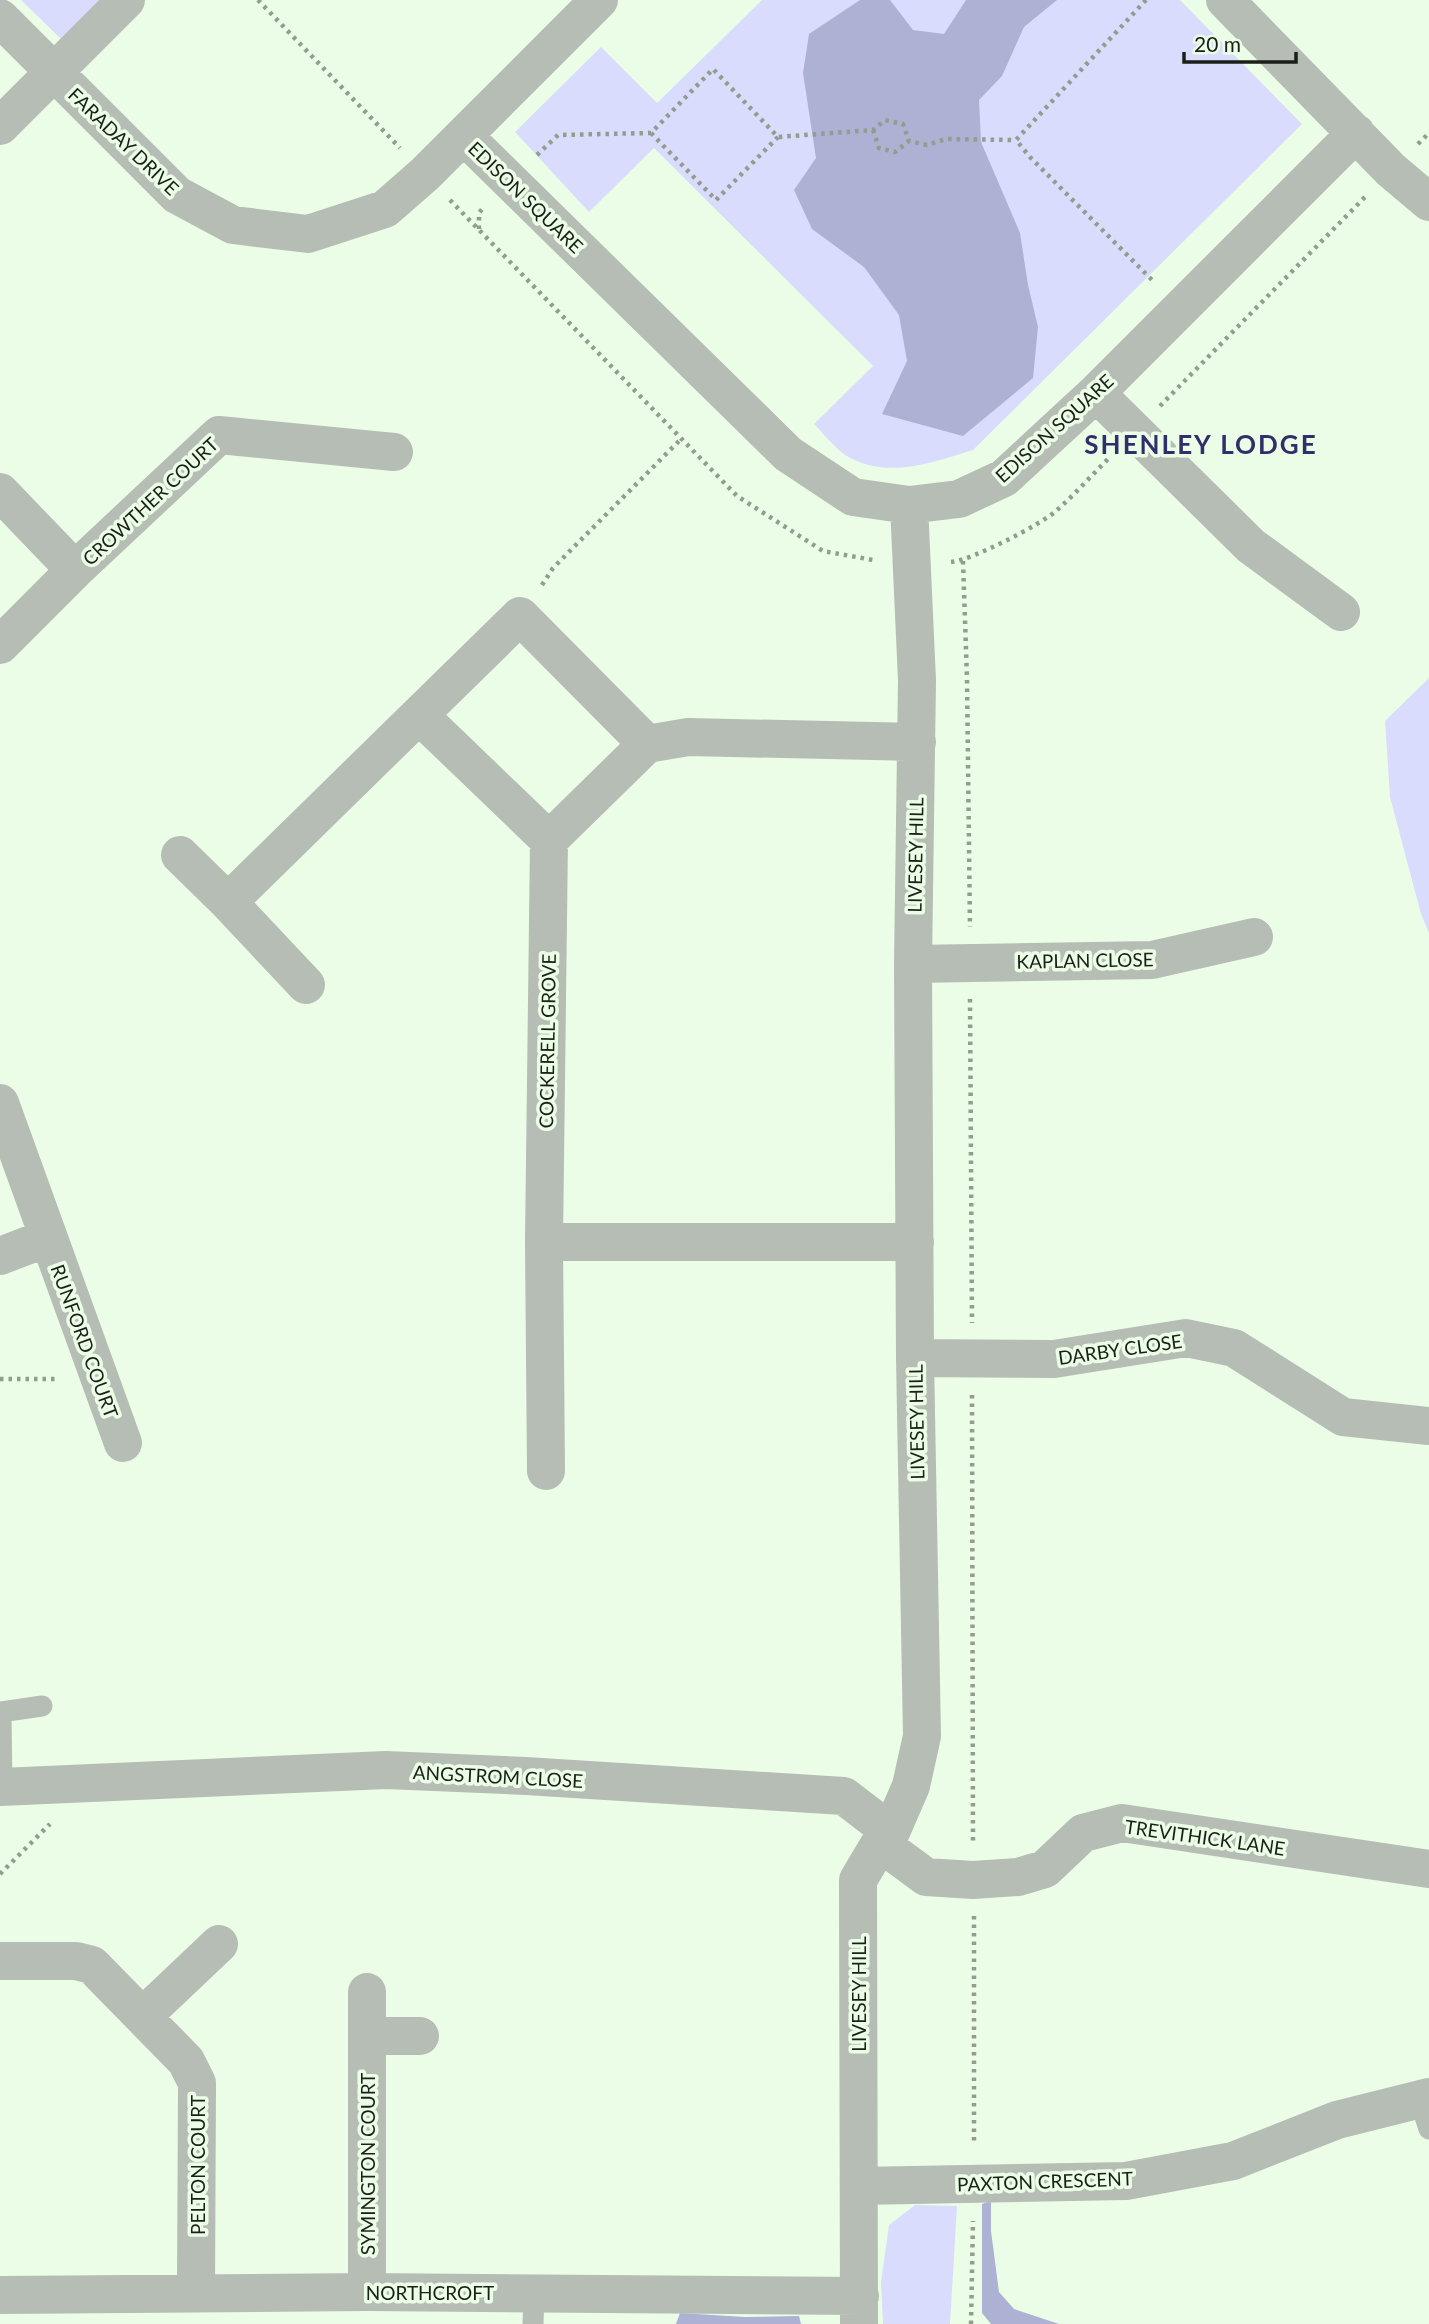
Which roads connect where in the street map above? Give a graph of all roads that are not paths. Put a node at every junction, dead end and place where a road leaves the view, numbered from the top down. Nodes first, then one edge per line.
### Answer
1 (126, 0) edge
2 (599, 0) edge
3 (1225, 0) edge
4 (0, 18) edge
5 (52, 72) junction
6 (0, 126) edge
7 (1356, 133) junction
8 (464, 136) junction
9 (1429, 202) edge
10 (1096, 393) junction
11 (394, 452) dead end
12 (0, 492) edge
13 (909, 505) junction
14 (75, 570) junction
15 (1341, 612) dead end
16 (0, 645) edge
17 (420, 716) junction
18 (917, 742) junction
19 (647, 744) junction
20 (550, 840) junction
21 (180, 855) dead end
22 (228, 902) junction
23 (1254, 937) dead end
24 (913, 964) junction
25 (306, 985) dead end
26 (0, 1103) edge
27 (47, 1238) junction
28 (544, 1242) junction
29 (915, 1242) junction
30 (0, 1256) edge
31 (915, 1358) junction
32 (1429, 1426) edge
33 (123, 1443) dead end
34 (546, 1471) dead end
35 (42, 1706) dead end
36 (0, 1712) edge
37 (1, 1787) edge
38 (886, 1838) junction
39 (1429, 1869) edge
40 (219, 1944) dead end
41 (0, 1961) edge
42 (367, 1992) dead end
43 (143, 2016) junction
44 (367, 2036) junction
45 (419, 2036) dead end
46 (1426, 2108) edge
47 (859, 2186) junction
48 (196, 2292) junction
49 (367, 2292) junction
50 (0, 2295) edge
51 (534, 2308) edge
52 (859, 2310) edge

1 - 5 street
2 - 8 street, FARADAY DRIVE
3 - 7 street
4 - 5 street, FARADAY DRIVE
5 - 6 street
5 - 8 street, FARADAY DRIVE
7 - 9 street
7 - 10 street, EDISON SQUARE
8 - 13 street, EDISON SQUARE
10 - 13 street, EDISON SQUARE
10 - 15 street
11 - 14 street, CROWTHER COURT
12 - 14 street, CROWTHER COURT
13 - 18 street, LIVESEY HILL
14 - 16 street, CROWTHER COURT
17 - 19 street
17 - 20 street
17 - 22 street
18 - 19 street
18 - 24 street, LIVESEY HILL
19 - 20 street
20 - 28 street, COCKERELL GROVE
21 - 22 street
22 - 25 street
23 - 24 street, KAPLAN CLOSE
24 - 29 street, LIVESEY HILL
26 - 27 street, RUNFORD COURT
27 - 30 street, RUNFORD COURT
27 - 33 street, RUNFORD COURT
28 - 29 street
28 - 34 street, COCKERELL GROVE
29 - 31 street, LIVESEY HILL
31 - 32 street, DARBY CLOSE
31 - 38 street, LIVESEY HILL
35 - 36 lane
36 - 37 lane
37 - 38 street, ANGSTROM CLOSE
38 - 39 street, TREVITHICK LANE
38 - 47 street, LIVESEY HILL
40 - 43 street
41 - 43 street, PELTON COURT
42 - 44 street, SYMINGTON COURT
43 - 48 street, PELTON COURT
44 - 45 street
44 - 49 street, SYMINGTON COURT
46 - 47 street, PAXTON CRESCENT
47 - 52 street, LIVESEY HILL
48 - 49 street, NORTHCROFT
48 - 50 street, NORTHCROFT
49 - 51 street, NORTHCROFT
51 - 52 street, NORTHCROFT

